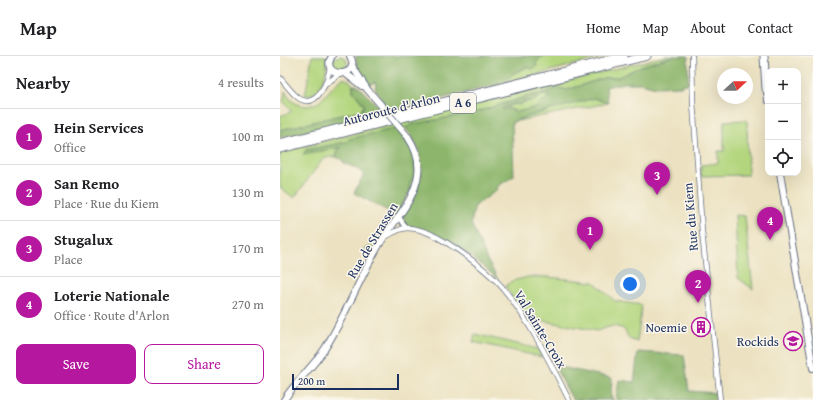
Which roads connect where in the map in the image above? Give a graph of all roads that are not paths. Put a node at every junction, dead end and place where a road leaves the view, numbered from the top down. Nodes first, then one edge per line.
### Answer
1 (350, 56) edge
2 (624, 56) edge
3 (647, 56) edge
4 (692, 56) edge
5 (761, 56) edge
6 (764, 56) edge
7 (330, 57) edge
8 (352, 66) junction
9 (330, 67) junction
10 (765, 72) edge
11 (342, 73) junction
12 (280, 78) edge
13 (765, 82) edge
14 (326, 84) junction
15 (367, 89) junction
16 (280, 143) edge
17 (280, 149) edge
18 (781, 176) edge
19 (398, 216) junction
20 (406, 228) junction
21 (384, 238) junction
22 (813, 368) edge
23 (284, 400) edge
24 (569, 400) edge
25 (720, 400) edge

1 - 8 main road
2 - 16 highway, Autoroute d'Arlon / A 6
3 - 17 highway, Autoroute d'Arlon / A 6
4 - 25 street, Rue du Kiem
5 - 13 main road
6 - 10 highway
7 - 9 main road
8 - 11 main road
8 - 15 main road, Rue de Strassen
9 - 11 main road, Rue de Strassen
9 - 14 street
11 - 14 street
11 - 15 main road, Rue de Strassen
12 - 14 street
15 - 19 main road, Rue de Strassen, bridge
18 - 22 main road
19 - 20 street
19 - 21 main road, Rue de Strassen
20 - 21 street
20 - 24 street, Val Sainte-Croix
21 - 23 main road, Rue de Strassen

